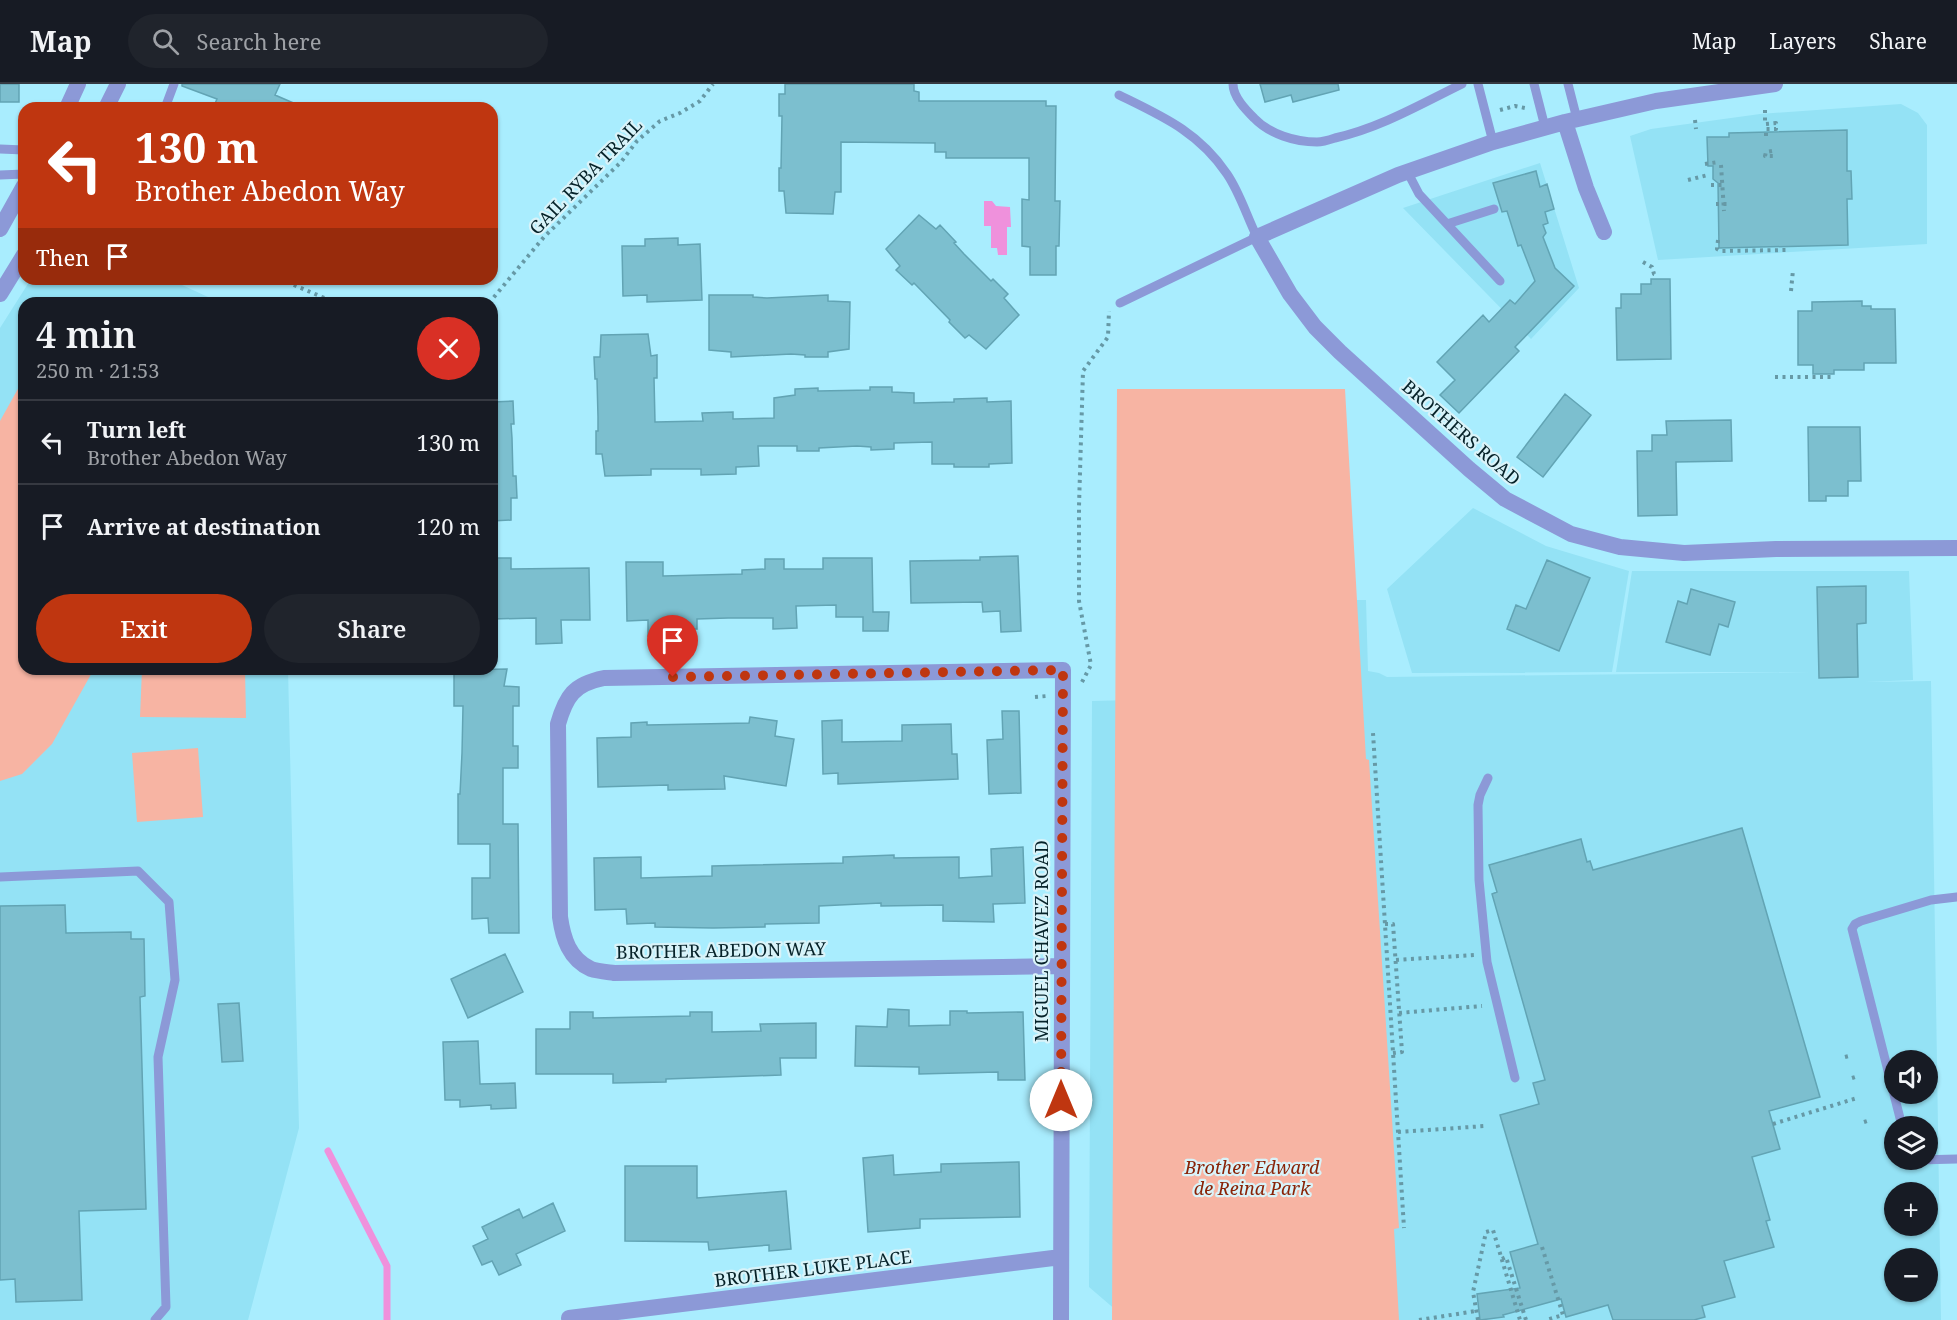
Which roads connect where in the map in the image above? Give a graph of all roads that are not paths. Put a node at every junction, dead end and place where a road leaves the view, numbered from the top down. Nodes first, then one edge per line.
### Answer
1 (78, 84) edge
2 (118, 84) edge
3 (174, 84) edge
4 (1233, 84) edge
5 (1462, 84) edge
6 (1478, 84) edge
7 (1534, 84) edge
8 (1568, 84) edge
9 (1775, 84) edge
10 (1119, 95) dead end
11 (70, 102) edge
12 (109, 102) edge
13 (167, 102) edge
14 (1571, 120) junction
15 (1545, 127) junction
16 (1493, 142) junction
17 (0, 149) edge
18 (18, 150) edge
19 (1407, 171) junction
20 (18, 174) edge
21 (0, 175) edge
22 (18, 197) edge
23 (1494, 209) dead end
24 (1447, 224) junction
25 (0, 229) edge
26 (1604, 232) dead end
27 (1257, 237) junction
28 (18, 265) edge
29 (1500, 281) dead end
30 (0, 294) edge
31 (1120, 303) dead end
32 (1957, 548) edge
33 (1063, 670) joint
34 (1488, 778) dead end
35 (0, 877) edge
36 (1957, 897) edge
37 (1062, 966) junction
38 (1515, 1078) dead end
39 (1899, 1116) edge
40 (1938, 1159) edge
41 (1957, 1159) edge
42 (1061, 1257) junction
43 (569, 1318) dead end
44 (155, 1320) edge
45 (1061, 1320) edge

1 - 11 street
2 - 12 street
3 - 13 lane
4 - 5 lane
6 - 16 lane
7 - 15 lane
8 - 14 lane
9 - 14 street
10 - 27 lane
14 - 15 street
14 - 26 street
15 - 16 street
16 - 19 street
17 - 18 lane
19 - 24 lane
19 - 27 street
20 - 21 lane
22 - 25 street
23 - 24 lane
24 - 29 lane
27 - 31 lane
27 - 32 street, BROTHERS ROAD
28 - 30 street
33 - 37 street, MIGUEL CHAVEZ ROAD
33 - 37 street, BROTHER ABEDON WAY
34 - 38 lane
35 - 44 lane
36 - 39 lane
37 - 42 street, MIGUEL CHAVEZ ROAD
40 - 41 lane
42 - 43 street, BROTHER LUKE PLACE
42 - 45 street, MIGUEL CHAVEZ ROAD

